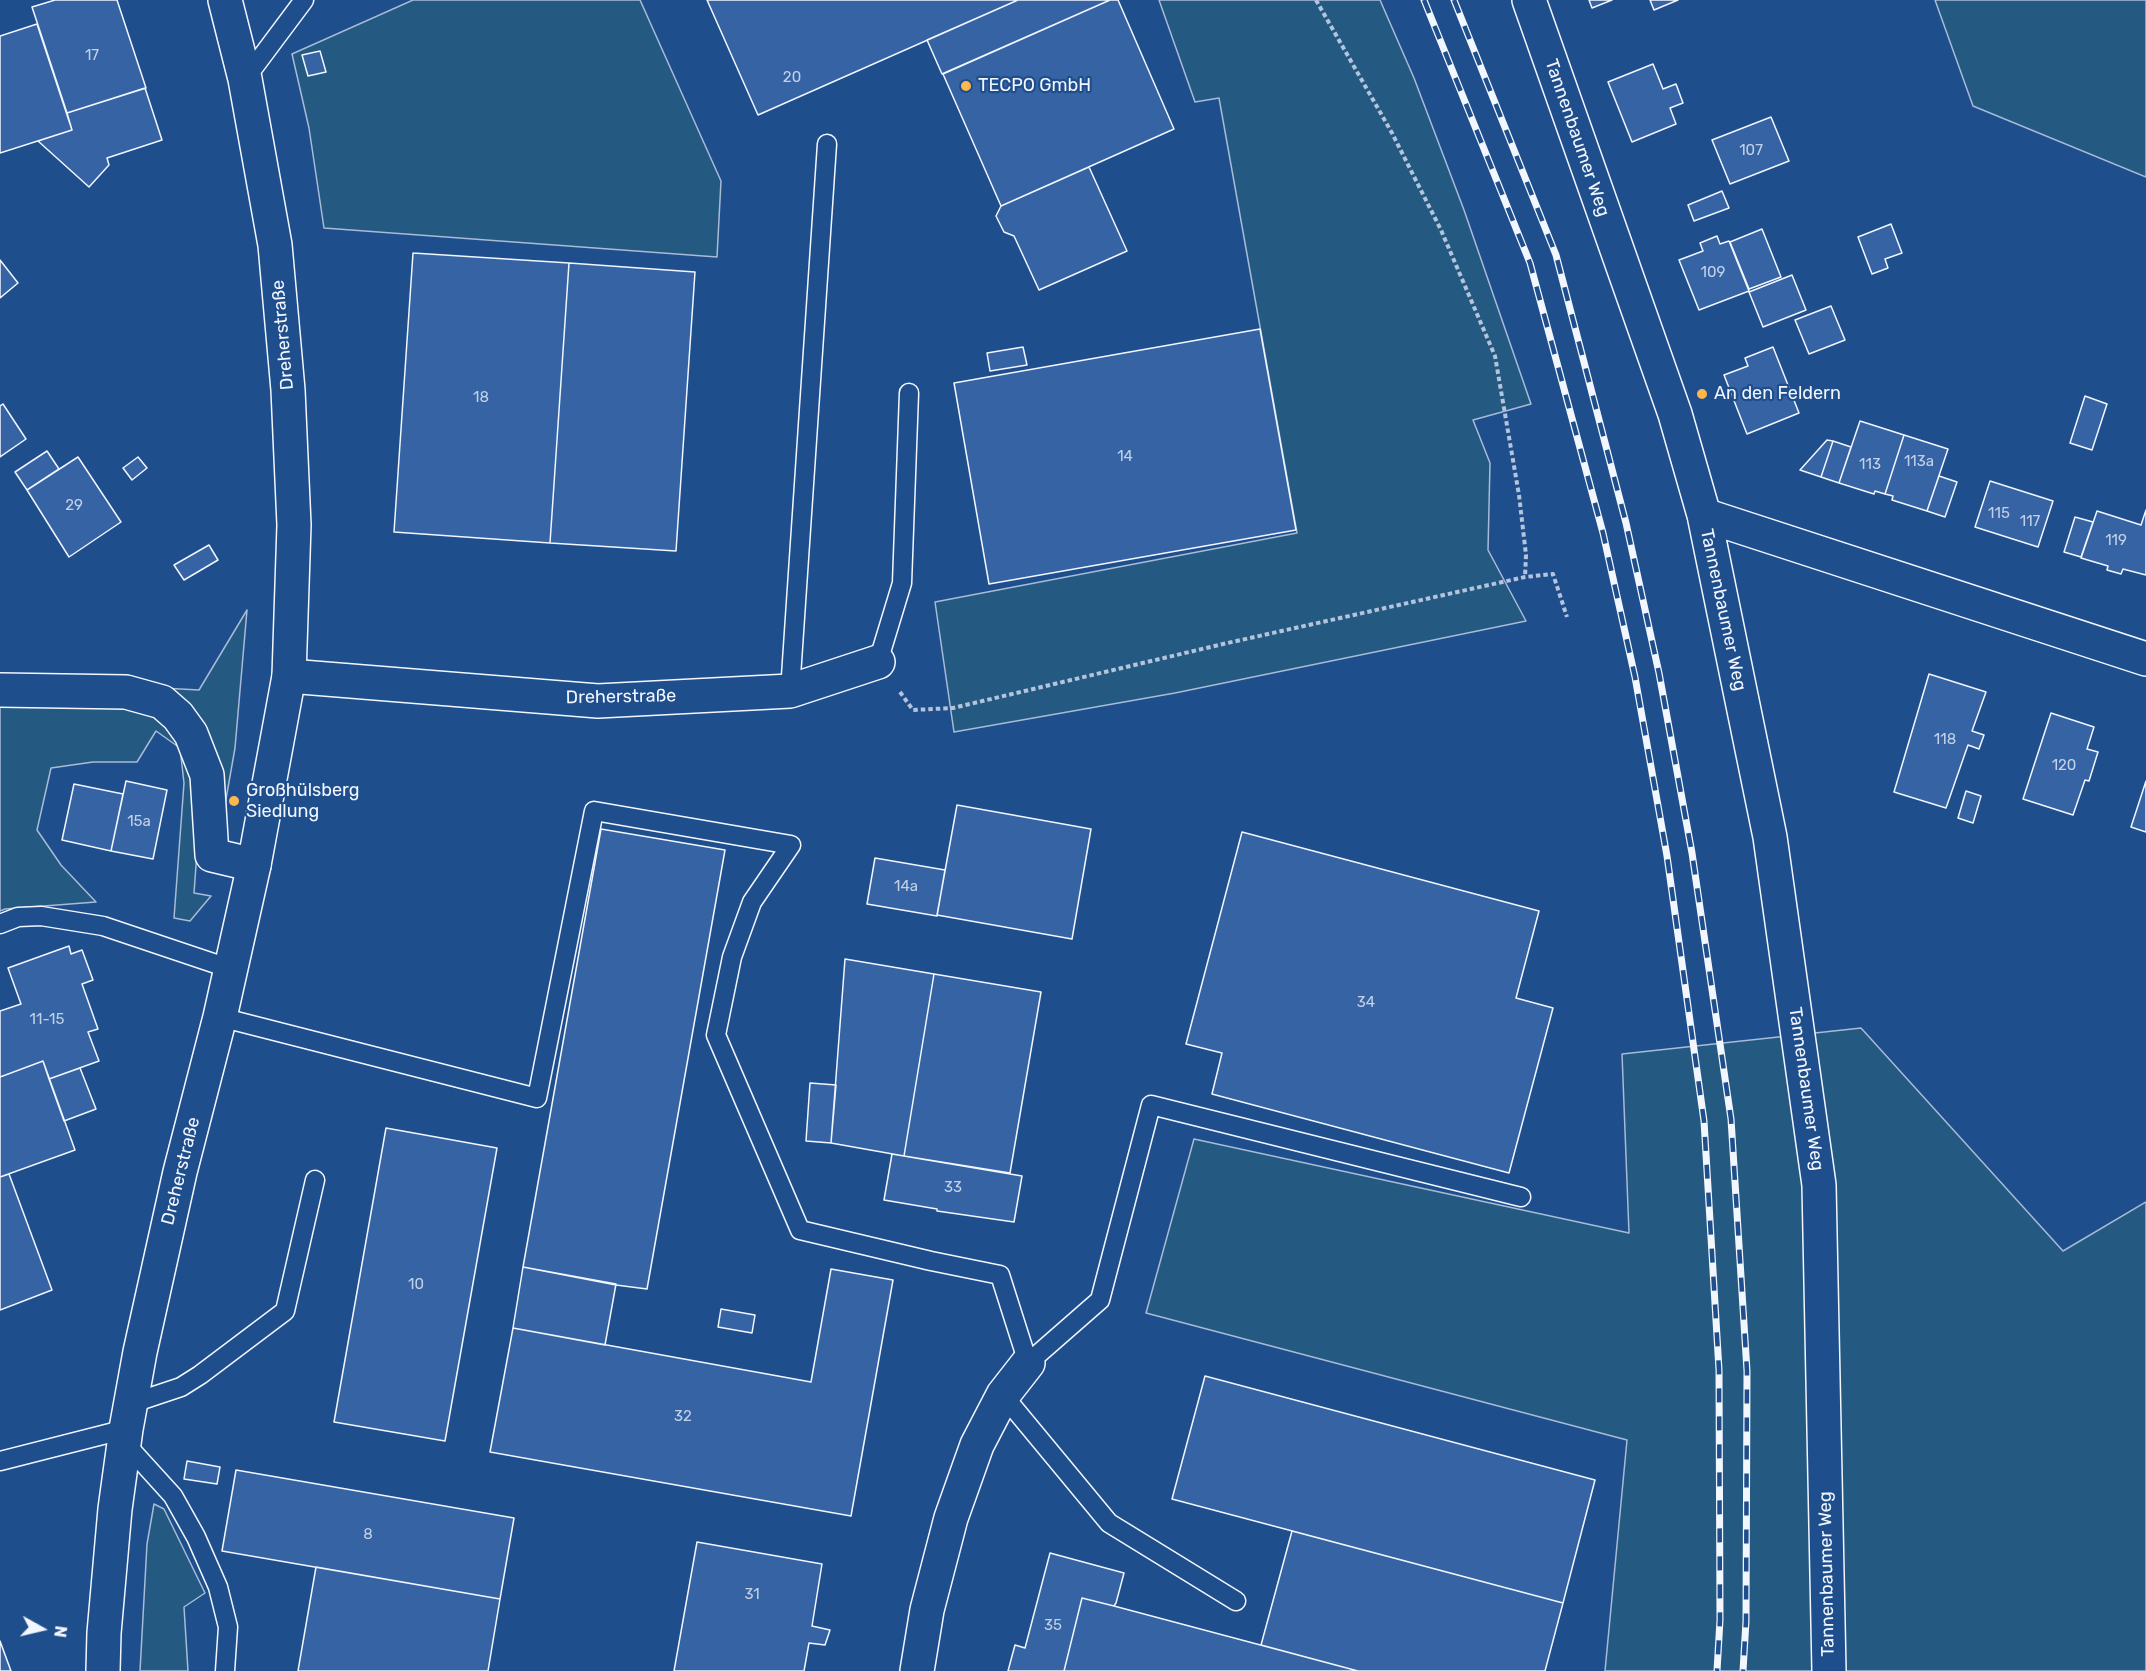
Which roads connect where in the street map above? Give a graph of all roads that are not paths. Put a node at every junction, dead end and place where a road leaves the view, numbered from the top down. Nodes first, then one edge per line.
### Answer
1 (225, 0) edge
2 (304, 0) edge
3 (1528, 0) edge
4 (245, 78) junction
5 (827, 144) dead end
6 (909, 393) dead end
7 (1704, 515) junction
8 (2146, 659) edge
9 (878, 662) joint
10 (289, 676) junction
11 (0, 690) edge
12 (790, 691) junction
13 (254, 865) junction
14 (0, 924) edge
15 (231, 969) junction
16 (220, 1017) junction
17 (315, 1180) dead end
18 (1521, 1197) dead end
19 (1028, 1363) junction
20 (1002, 1395) junction
21 (127, 1425) junction
22 (0, 1461) edge
23 (1236, 1601) dead end
24 (103, 1671) edge
25 (225, 1671) edge
26 (916, 1671) edge
27 (1829, 1671) edge

1 - 4 street, Dreherstraße
2 - 4 lane
3 - 7 street, Tannenbaumer Weg
4 - 10 street, Dreherstraße
5 - 12 lane
6 - 9 lane
7 - 8 street, Tannenbaumer Weg
7 - 27 street, Tannenbaumer Weg
9 - 12 street, Dreherstraße
10 - 12 street, Dreherstraße
10 - 13 street, Dreherstraße
11 - 13 street
13 - 15 street, Dreherstraße
14 - 15 lane
15 - 16 street, Dreherstraße
16 - 19 lane
16 - 21 street, Dreherstraße
17 - 21 lane
18 - 19 lane
19 - 20 street
20 - 23 lane
20 - 26 street
21 - 22 lane
21 - 24 street, Dreherstraße
21 - 25 lane

